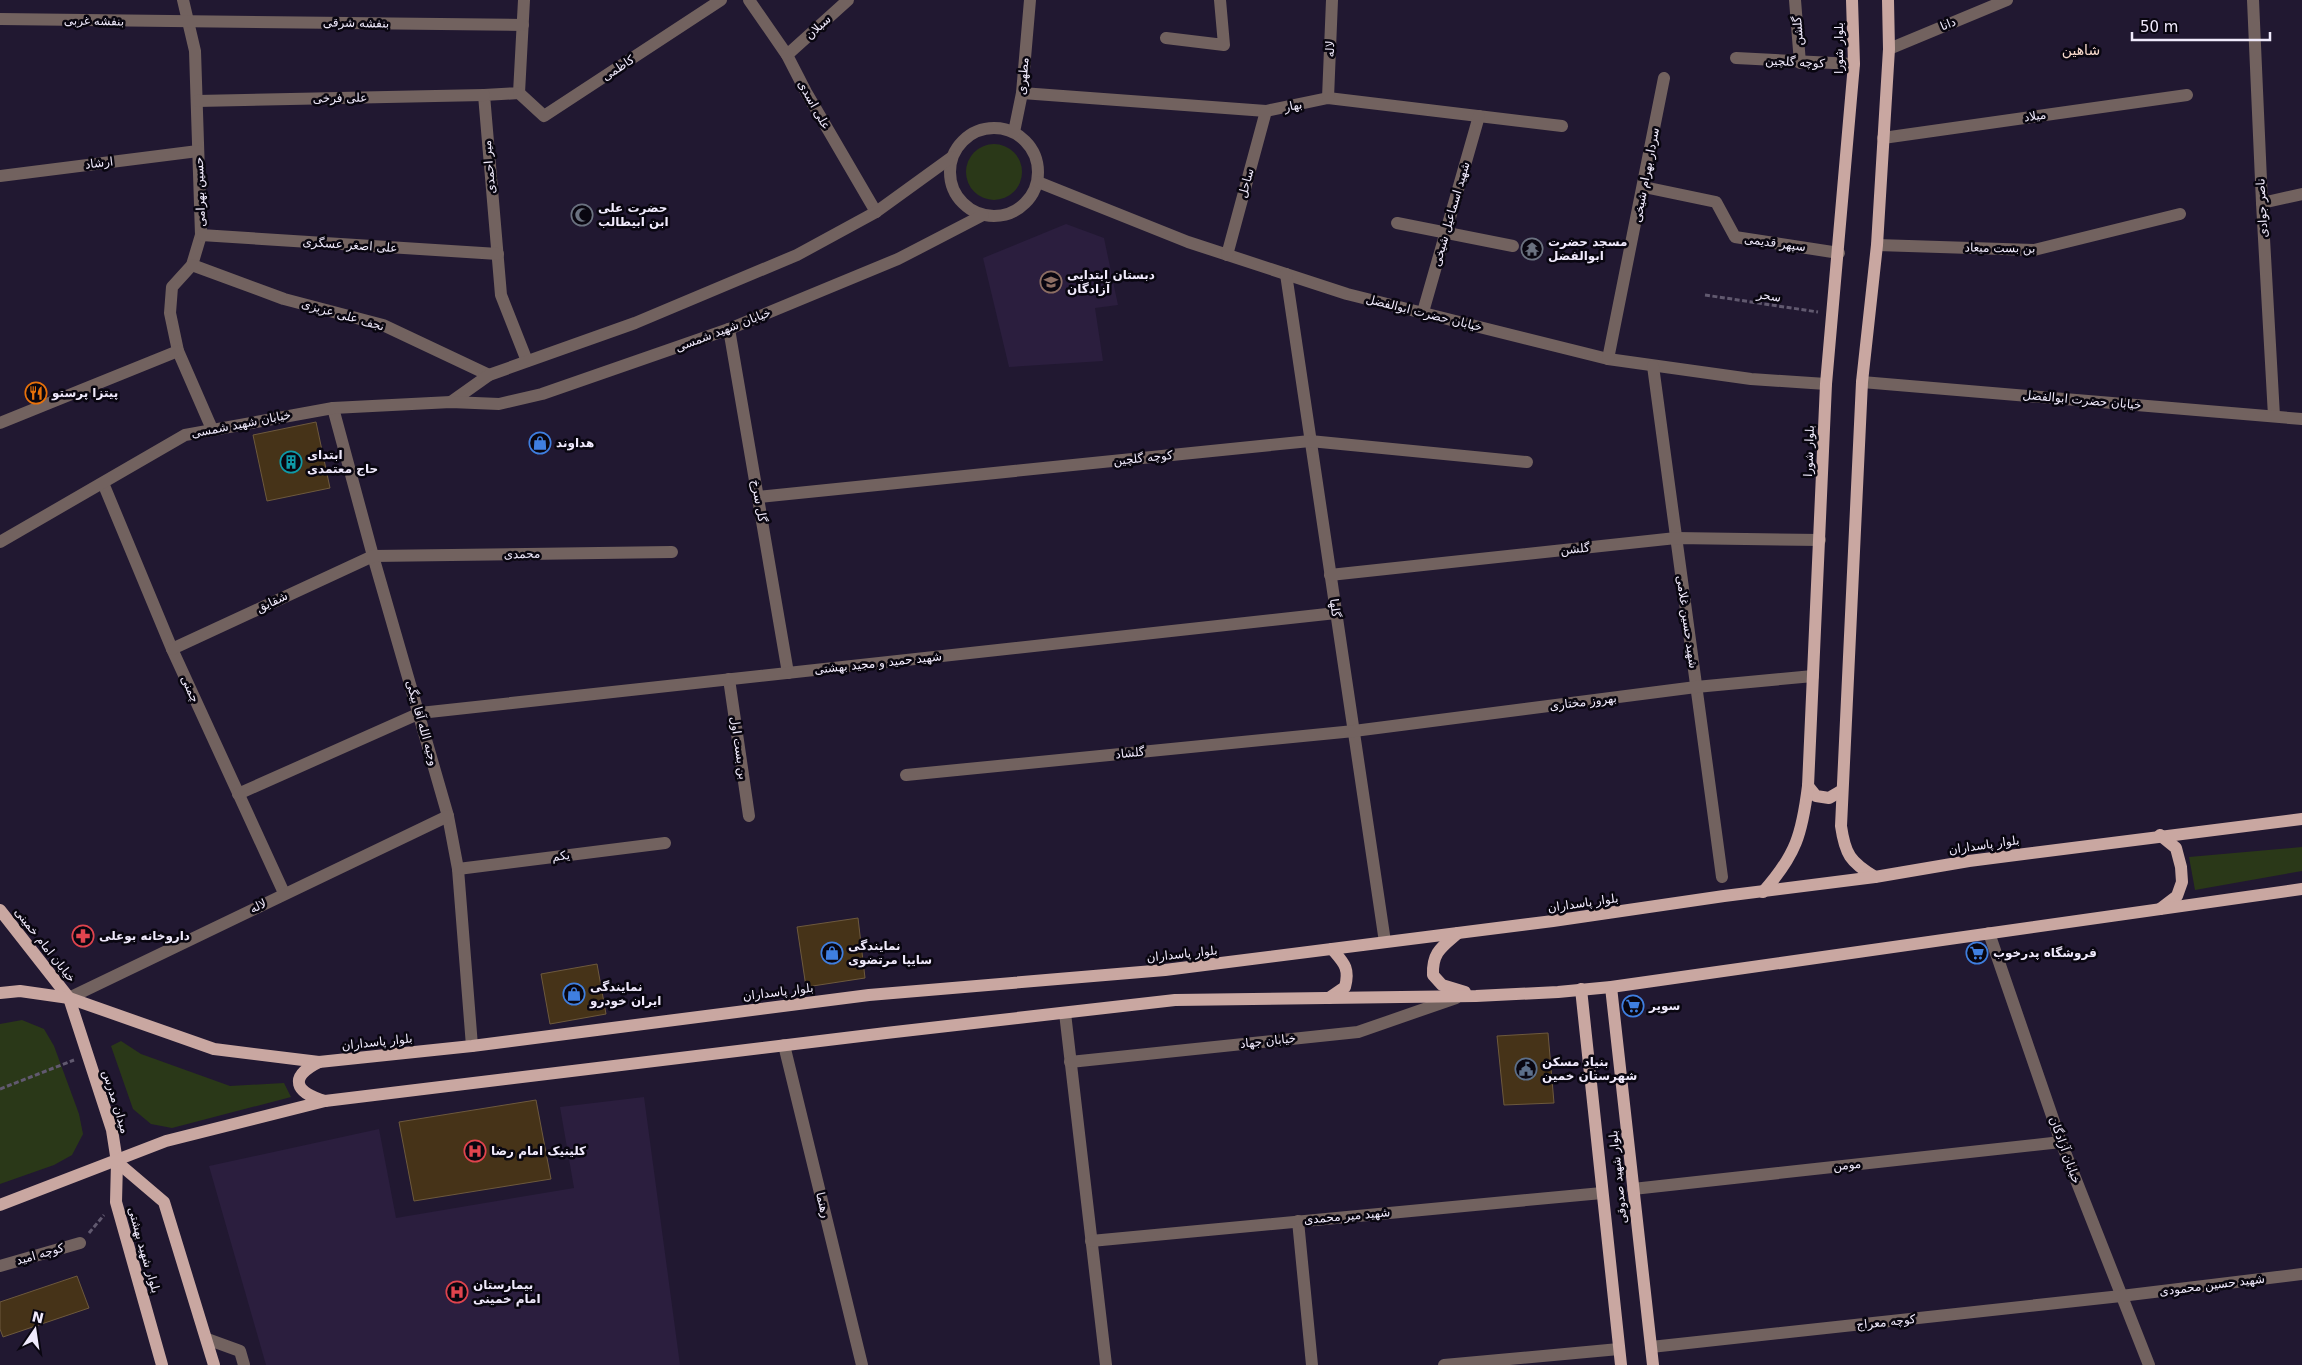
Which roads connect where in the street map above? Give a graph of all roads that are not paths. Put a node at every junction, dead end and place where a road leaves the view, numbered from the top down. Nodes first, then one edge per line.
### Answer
1 (183, 0) edge
2 (524, 0) edge
3 (721, 0) edge
4 (749, 0) edge
5 (848, 0) edge
6 (1020, 0) edge
7 (1030, 0) edge
8 (1220, 0) edge
9 (1332, 0) edge
10 (1796, 0) edge
11 (1852, 0) edge
12 (1888, 0) edge
13 (2007, 0) edge
14 (2253, 0) edge
15 (1028, 18) junction
16 (0, 20) edge
17 (188, 22) junction
18 (523, 25) junction
19 (1166, 38) dead end
20 (1889, 49) junction
21 (787, 55) junction
22 (1736, 58) dead end
23 (1800, 63) junction
24 (1854, 64) junction
25 (1664, 78) dead end
26 (518, 93) junction
27 (1022, 93) junction
28 (2187, 95) dead end
29 (484, 96) junction
30 (1328, 98) junction
31 (196, 101) junction
32 (1266, 111) junction
33 (1479, 116) junction
34 (1562, 126) dead end
35 (1014, 132) junction
36 (1883, 138) junction
37 (198, 151) junction
38 (952, 157) junction
39 (0, 176) edge
40 (1038, 182) junction
41 (1644, 186) junction
42 (2302, 194) edge
43 (2262, 203) junction
44 (876, 212) junction
45 (2180, 214) dead end
46 (982, 215) junction
47 (1397, 223) dead end
48 (1446, 233) junction
49 (201, 235) junction
50 (1877, 245) junction
51 (1513, 246) dead end
52 (1839, 253) junction
53 (498, 254) junction
54 (1227, 255) junction
55 (192, 265) junction
56 (1286, 274) junction
57 (1423, 312) junction
58 (729, 329) junction
59 (178, 352) junction
60 (1608, 360) junction
61 (527, 361) junction
62 (1653, 366) junction
63 (489, 375) junction
64 (1862, 382) junction
65 (1826, 384) junction
66 (450, 402) junction
67 (332, 408) junction
68 (2274, 416) junction
69 (2302, 419) edge
70 (0, 423) edge
71 (212, 429) junction
72 (1310, 441) junction
73 (1527, 462) dead end
74 (103, 483) junction
75 (758, 497) junction
76 (1676, 538) junction
77 (1820, 540) junction
78 (0, 542) edge
79 (672, 552) dead end
80 (372, 556) junction
81 (1330, 575) junction
82 (1336, 613) junction
83 (172, 649) junction
84 (788, 673) junction
85 (1813, 676) junction
86 (729, 679) junction
87 (1696, 687) junction
88 (420, 713) junction
89 (1354, 731) junction
90 (906, 775) dead end
91 (1808, 786) junction
92 (1841, 791) junction
93 (238, 794) junction
94 (448, 816) junction
95 (749, 816) dead end
96 (2302, 819) edge
97 (2160, 835) junction
98 (665, 843) dead end
99 (458, 869) junction
100 (1875, 877) junction
101 (1722, 878) dead end
102 (2302, 889) edge
103 (1763, 892) junction
104 (284, 893) junction
105 (0, 910) edge
106 (2158, 910) junction
107 (1458, 933) junction
108 (1989, 933) junction
109 (1385, 942) junction
110 (1332, 949) junction
111 (1611, 987) junction
112 (1581, 989) junction
113 (0, 994) edge
114 (1460, 996) junction
115 (1476, 996) junction
116 (69, 998) junction
117 (1329, 998) junction
118 (1065, 1013) junction
119 (784, 1045) junction
120 (472, 1046) junction
121 (318, 1062) junction
122 (1070, 1062) junction
123 (325, 1101) junction
124 (2061, 1142) junction
125 (117, 1162) junction
126 (1633, 1189) junction
127 (1602, 1193) junction
128 (0, 1205) edge
129 (1298, 1221) junction
130 (1091, 1241) junction
131 (80, 1243) dead end
132 (0, 1266) edge
133 (2302, 1274) edge
134 (2121, 1296) junction
135 (206, 1340) junction
136 (1650, 1347) junction
137 (1619, 1350) junction
138 (162, 1365) edge
139 (214, 1365) edge
140 (244, 1365) edge
141 (862, 1365) edge
142 (1106, 1365) edge
143 (1312, 1365) edge
144 (1444, 1365) edge
145 (1620, 1365) edge
146 (1653, 1365) edge
147 (2149, 1365) edge

1 - 17 street, حسین بهرامی
2 - 18 street
3 - 26 street, کاظمی
4 - 21 street, علی اسدی
5 - 21 street, سبلان
6 - 15 street, مطهری
7 - 15 street, مطهری
8 - 19 street
9 - 30 street, لاله
10 - 23 street, گلشن
11 - 24 main road, بلوار شورا
12 - 20 main road
13 - 20 street, دانا
14 - 43 street, ناصر جوادی
15 - 27 street, مطهری
16 - 17 street, بنفشه غربی
17 - 18 street, بنفشه شرقی
17 - 31 street, حسین بهرامی
18 - 26 street
20 - 36 main road
21 - 44 street, علی اسدی
22 - 23 street, کوچه گلچین
23 - 24 street, کوچه گلچین
24 - 52 main road, بلوار شورا
25 - 41 street, سردار بهرام شیخی
26 - 29 street
27 - 32 street, بهار
27 - 35 street, مطهری
28 - 36 street, میلاد
29 - 31 street, علی فرخی
29 - 53 street, میر احمدی
30 - 32 street, بهار
30 - 33 street, بهار
31 - 37 street, حسین بهرامی
32 - 54 street, ساحل
33 - 34 street, بهار
33 - 48 street, شهید اسماعیل شیخی
35 - 38 street
35 - 40 street
36 - 50 main road
37 - 39 street, ارشاد
37 - 49 street, حسین بهرامی
38 - 44 street
38 - 46 street
40 - 46 street
40 - 54 street, خیابان حضرت ابوالفضل
41 - 52 street, سپهر قدیمی
41 - 60 street, سردار بهرام شیخی
42 - 43 street
43 - 68 street, ناصر جوادی
44 - 61 street
45 - 50 street, بن بست میعاد
46 - 58 street, خیابان شهید شمسی
47 - 48 street
48 - 51 street
48 - 57 street, شهید اسماعیل شیخی
49 - 53 street, علی اصغر عسگری
49 - 55 street, حسین بهرامی
50 - 64 main road
52 - 65 main road, بلوار شورا
53 - 61 street, میر احمدی
54 - 56 street, خیابان حضرت ابوالفضل
55 - 59 street, حسین بهرامی
55 - 63 street, نجف علی عزیزی
56 - 57 street, خیابان حضرت ابوالفضل
56 - 72 street, گلها
57 - 60 street, خیابان حضرت ابوالفضل
58 - 66 street, خیابان شهید شمسی
58 - 75 street, گل سرخ
59 - 70 street
59 - 71 street, حسین بهرامی
60 - 62 street, خیابان حضرت ابوالفضل
61 - 63 street
62 - 65 street, خیابان حضرت ابوالفضل
62 - 76 street, شهید حسین غلامی
63 - 66 street
64 - 68 street, خیابان حضرت ابوالفضل
64 - 92 main road
65 - 77 main road, بلوار شورا
66 - 67 street, خیابان شهید شمسی
67 - 71 street, خیابان شهید شمسی
67 - 80 street, وجیه الله آقا بیگی
68 - 69 street, خیابان حضرت ابوالفضل
71 - 74 street, خیابان شهید شمسی
72 - 73 street, کوچه گلچین
72 - 75 street, کوچه گلچین
72 - 81 street, گلها
74 - 78 street, خیابان شهید شمسی
74 - 83 street, چمنی
75 - 84 street, گل سرخ
76 - 77 street, گلشن
76 - 81 street, گلشن
76 - 87 street, شهید حسین غلامی
77 - 85 main road, بلوار شورا
79 - 80 street, محمدی
80 - 83 street, شقایق
80 - 88 street, وجیه الله آقا بیگی
81 - 82 street, گلها
82 - 84 street, شهید حمید و مجید بهشتی
82 - 89 street, گلها
83 - 93 street, چمنی
84 - 86 street, شهید حمید و مجید بهشتی
85 - 87 street, بهروز مختاری
85 - 91 main road, بلوار شورا
86 - 88 street, شهید حمید و مجید بهشتی
86 - 95 street, بن بست اول
87 - 89 street, بهروز مختاری
87 - 101 street, شهید حسین غلامی
88 - 93 street, شهید حمید و مجید بهشتی
88 - 94 street, وجیه الله آقا بیگی
89 - 90 street, گلشاد
89 - 109 street, گلها
91 - 92 main road
91 - 103 main road, بلوار شورا
92 - 100 main road
93 - 104 street, چمنی
94 - 99 street, وجیه الله آقا بیگی
94 - 104 street, لاله
96 - 97 main road, بلوار پاسداران
97 - 100 main road, بلوار پاسداران
97 - 106 main road
98 - 99 street, یکم
99 - 120 street, وجیه الله آقا بیگی
100 - 103 main road, بلوار پاسداران
102 - 106 main road
103 - 107 main road, بلوار پاسداران
104 - 116 street, لاله
105 - 116 main road, خیابان امام خمینی
106 - 108 main road
107 - 109 main road, بلوار پاسداران
107 - 115 main road
108 - 111 main road
108 - 124 street, خیابان آزادگان
109 - 110 main road, بلوار پاسداران
110 - 117 main road
110 - 120 main road, بلوار پاسداران
111 - 112 main road
111 - 126 main road, بلوار شهید صدوقی
112 - 115 main road
112 - 127 main road, بلوار شهید صدوقی
113 - 116 main road
114 - 115 main road
114 - 117 main road
114 - 122 street, خیابان جهاد
116 - 121 main road, بلوار پاسداران
116 - 125 main road, میدان مدرس
117 - 118 main road
118 - 119 main road
118 - 122 street
119 - 123 main road
119 - 141 street, رهنما
120 - 121 main road, بلوار پاسداران
121 - 123 main road
122 - 130 street
123 - 125 main road
124 - 126 street, مومن
124 - 134 street, خیابان آزادگان
125 - 128 main road
125 - 135 main road
125 - 138 main road, بلوار شهید بهشتی
126 - 136 main road, بلوار شهید صدوقی
127 - 129 street, شهید میر محمدی
127 - 137 main road, بلوار شهید صدوقی
129 - 130 street, شهید میر محمدی
129 - 143 street
130 - 142 street
131 - 132 street, کوچه امید
133 - 134 street, شهید حسین محمودی
134 - 136 street, کوچه معراج
134 - 147 street, خیابان آزادگان
135 - 139 main road
135 - 140 street
136 - 146 main road, بلوار شهید صدوقی
137 - 144 street
137 - 145 main road, بلوار شهید صدوقی

